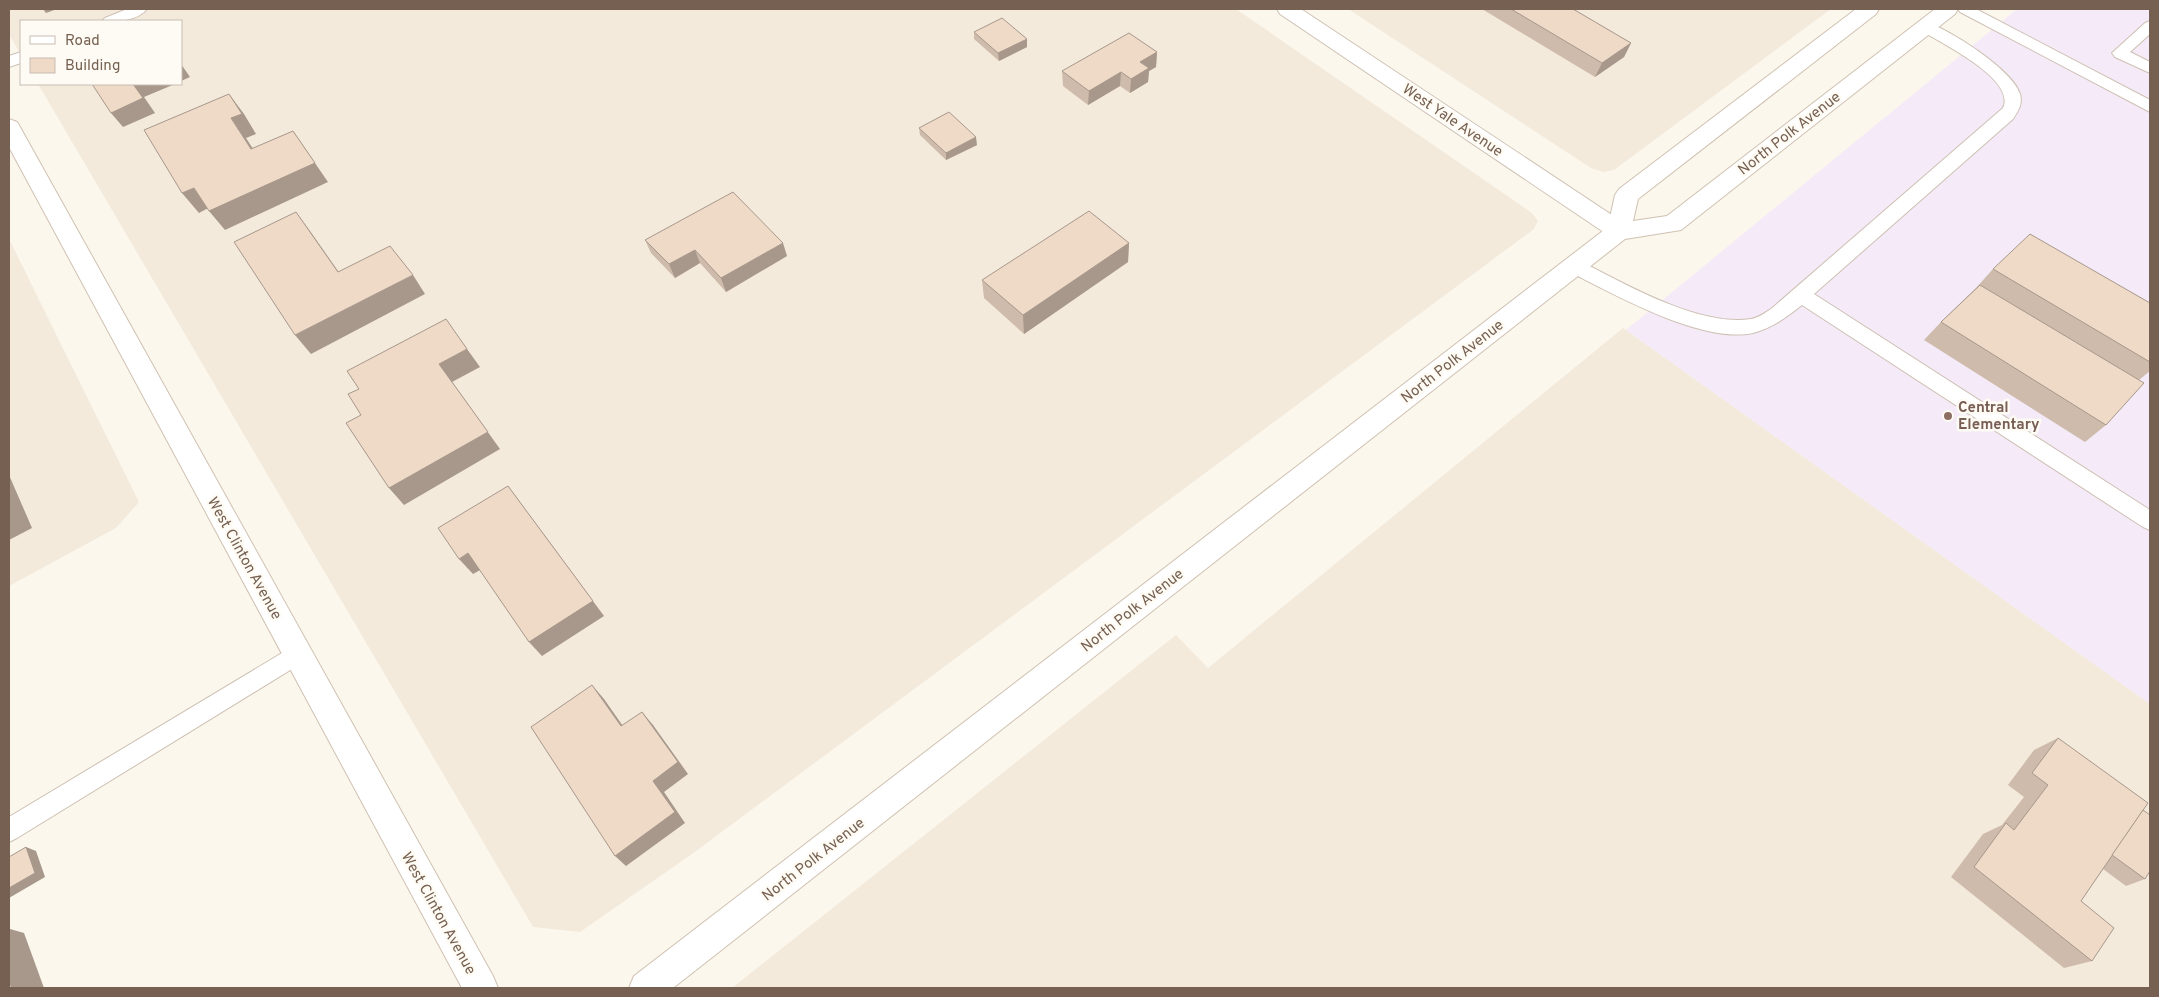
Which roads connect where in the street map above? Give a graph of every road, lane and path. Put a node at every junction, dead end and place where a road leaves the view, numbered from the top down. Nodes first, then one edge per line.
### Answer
1 (140, 9) edge
2 (1288, 9) edge
3 (1869, 9) edge
4 (1948, 9) edge
5 (1965, 9) edge
6 (112, 20) edge
7 (2150, 26) edge
8 (1925, 27) junction
9 (2150, 68) edge
10 (2150, 107) edge
11 (9, 127) edge
12 (1619, 231) junction
13 (1574, 266) junction
14 (1801, 295) junction
15 (2150, 521) edge
16 (297, 654) junction
17 (9, 830) edge
18 (481, 988) edge
19 (646, 988) edge

1 - 6 lane
2 - 12 main road, West Yale Avenue
3 - 12 main road
4 - 8 main road, North Polk Avenue
5 - 10 lane
7 - 9 lane
8 - 12 main road, North Polk Avenue
8 - 14 lane
11 - 16 main road, West Clinton Avenue
12 - 13 main road, North Polk Avenue
13 - 14 lane
13 - 19 main road, North Polk Avenue
14 - 15 lane
16 - 17 lane
16 - 18 main road, West Clinton Avenue

